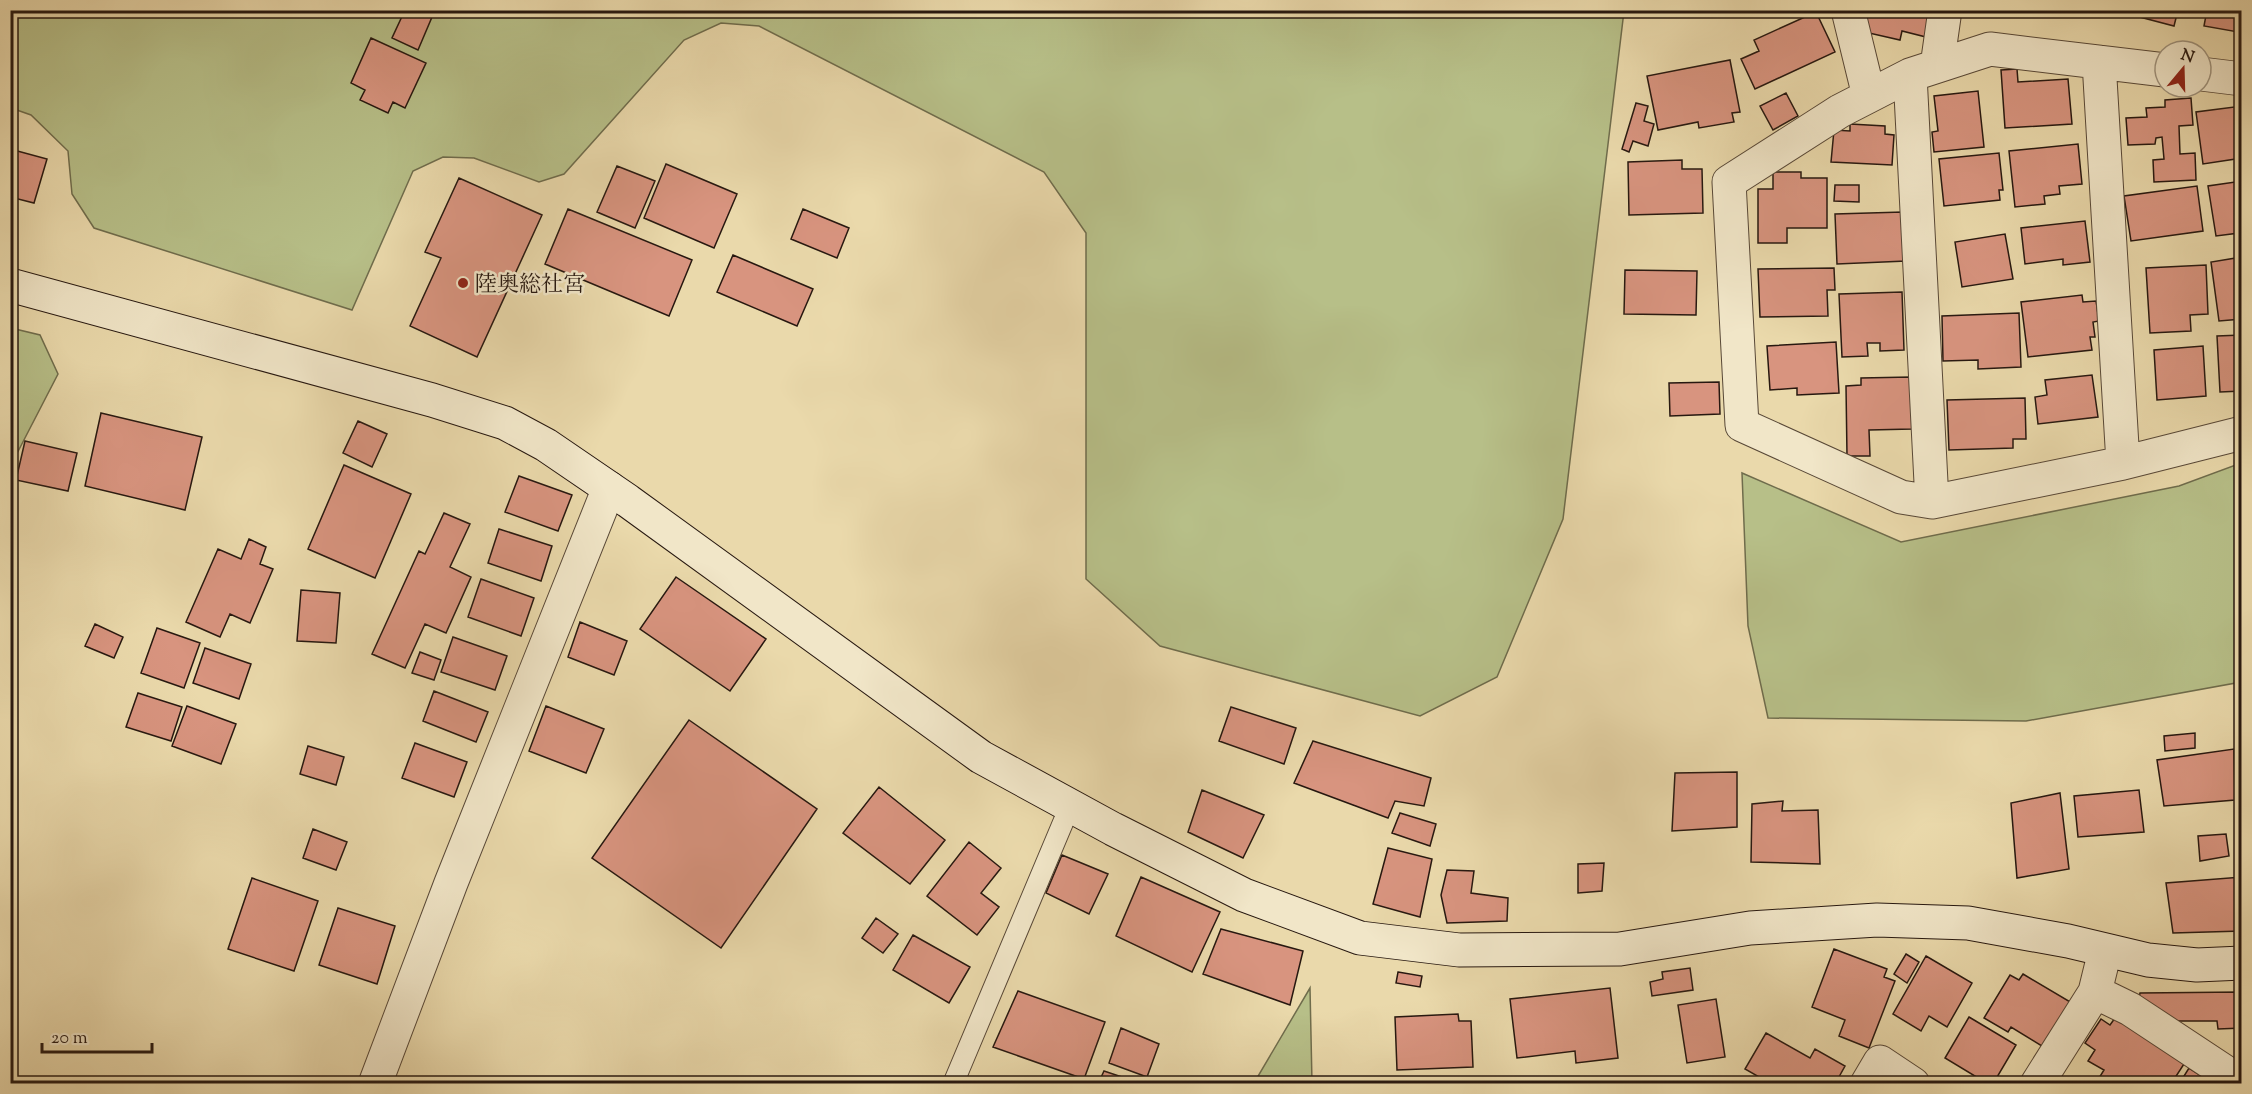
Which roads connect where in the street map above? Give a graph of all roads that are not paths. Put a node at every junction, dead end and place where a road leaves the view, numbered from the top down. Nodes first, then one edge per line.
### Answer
1 (1848, 10) edge
2 (1945, 10) edge
3 (2099, 62) junction
4 (2153, 69) edge
5 (1923, 70) junction
6 (2213, 75) edge
7 (2241, 78) edge
8 (1869, 96) junction
9 (10, 285) edge
10 (2241, 433) edge
11 (2122, 464) junction
12 (609, 488) junction
13 (1932, 502) junction
14 (1070, 806) junction
15 (2105, 951) junction
16 (2241, 963) edge
17 (2095, 992) junction
18 (375, 1083) edge
19 (953, 1083) edge
20 (1867, 1083) edge
21 (1913, 1083) edge
22 (2037, 1083) edge
23 (2241, 1083) edge

1 - 8 street
2 - 5 street
3 - 4 street
3 - 5 street
3 - 11 street
5 - 8 street
5 - 13 street
6 - 7 street
8 - 13 street
9 - 12 street
10 - 11 street
11 - 13 street
12 - 14 street
12 - 18 street
14 - 15 street
14 - 19 lane
15 - 16 street
15 - 17 street
17 - 22 street
17 - 23 street
20 - 21 street

